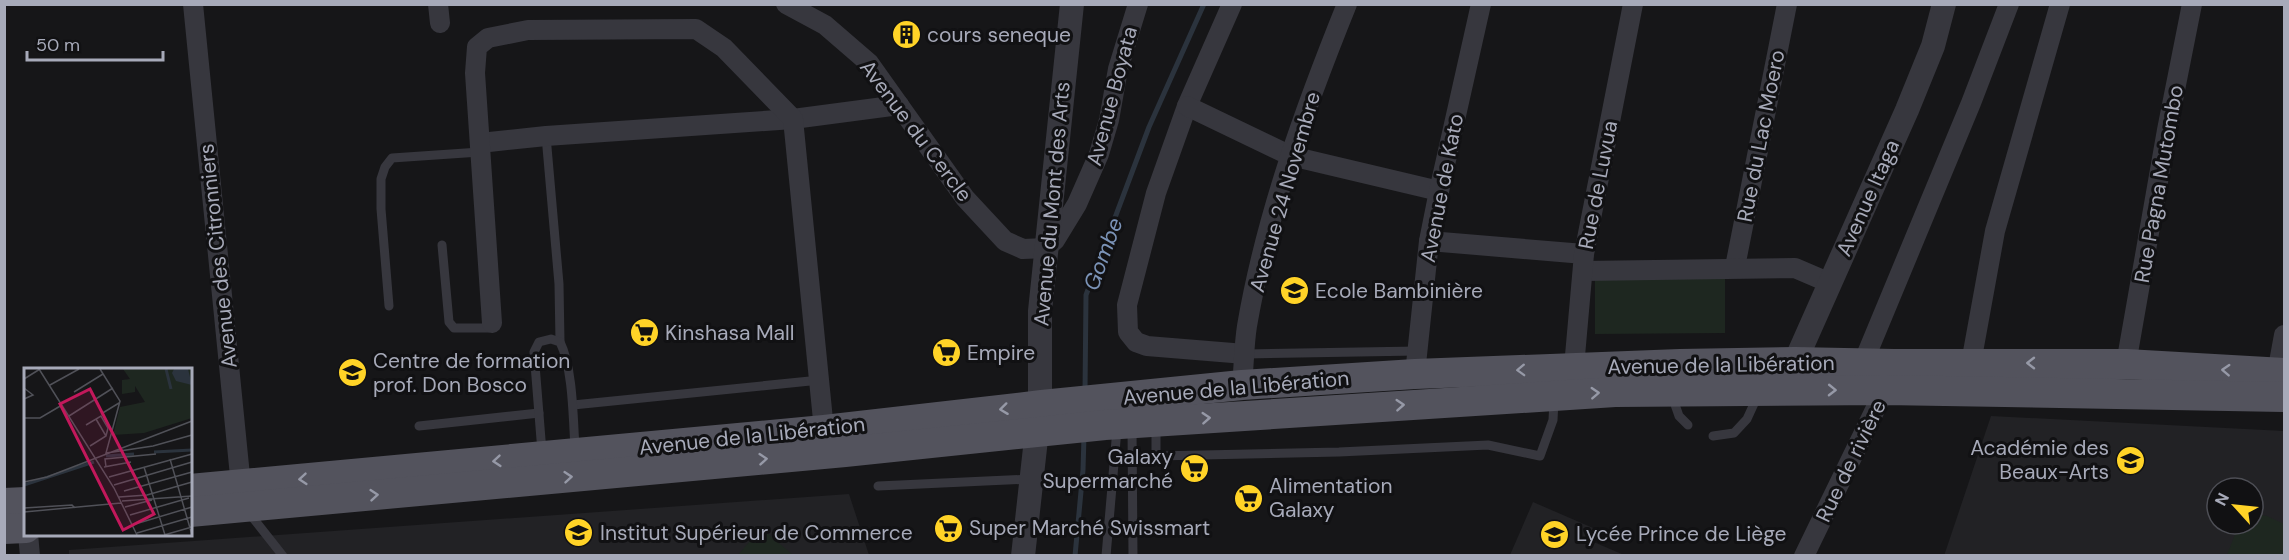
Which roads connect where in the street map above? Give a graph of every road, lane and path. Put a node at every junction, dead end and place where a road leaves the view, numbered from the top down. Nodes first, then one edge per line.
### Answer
1 (193, 4) edge
2 (786, 4) edge
3 (1072, 4) edge
4 (1138, 4) edge
5 (1232, 4) edge
6 (1347, 4) edge
7 (1481, 4) edge
8 (1634, 4) edge
9 (1787, 4) edge
10 (1944, 4) edge
11 (2009, 4) edge
12 (2060, 4) edge
13 (2192, 4) edge
14 (899, 105) junction
15 (1186, 106) junction
16 (793, 119) junction
17 (546, 136) junction
18 (480, 148) junction
19 (1291, 156) junction
20 (1438, 191) junction
21 (1429, 241) junction
22 (442, 245) dead end
23 (1046, 248) junction
24 (1583, 262) junction
25 (1735, 267) junction
26 (1830, 283) junction
27 (389, 306) dead end
28 (492, 323) joint
29 (2284, 334) edge
30 (560, 342) junction
31 (1245, 354) junction
32 (1417, 363) junction
33 (1863, 363) junction
34 (1971, 363) junction
35 (2126, 364) junction
36 (1574, 368) junction
37 (1889, 377) junction
38 (820, 380) junction
39 (1781, 380) junction
40 (1242, 385) junction
41 (2282, 385) edge
42 (1670, 391) junction
43 (1554, 396) junction
44 (573, 405) junction
45 (539, 413) junction
46 (1050, 417) junction
47 (1125, 418) junction
48 (1688, 425) dead end
49 (418, 426) dead end
50 (824, 430) junction
51 (1713, 436) dead end
52 (575, 453) junction
53 (542, 456) junction
54 (1031, 479) junction
55 (878, 486) dead end
56 (192, 489) edge
57 (242, 496) junction
58 (4, 503) edge
59 (24, 503) edge
60 (192, 511) edge
61 (24, 528) edge
62 (4, 529) edge
63 (28, 536) edge
64 (30, 555) edge
65 (283, 555) edge
66 (1023, 555) edge
67 (1106, 555) edge
68 (1133, 555) edge
69 (1804, 555) edge

1 - 57 street, Avenue des Citronniers
2 - 14 street, Avenue du Cercle
3 - 23 street, Avenue du Mont des Arts
4 - 23 street, Avenue Boyata
5 - 15 street
6 - 19 street, Avenue 24 Novembre
7 - 20 street, Avenue de Kato
8 - 24 street, Rue de Luvua
9 - 25 street, Rue du Lac Moero
10 - 26 street, Avenue Itaga
11 - 33 street
12 - 34 street
13 - 35 street, Rue Pagna Mutombo
14 - 16 street
14 - 23 street, Avenue du Cercle
15 - 19 street
15 - 31 street
16 - 17 street
16 - 18 street
16 - 38 street
17 - 18 street
17 - 30 lane
18 - 27 lane
18 - 28 street
19 - 20 street
19 - 31 street, Avenue 24 Novembre
20 - 21 street, Avenue de Kato
21 - 24 street
21 - 32 street, Avenue de Kato
22 - 28 lane
23 - 46 street, Avenue du Mont des Arts
24 - 25 street
24 - 36 street, Rue de Luvua
25 - 26 street
26 - 39 street, Avenue Itaga
29 - 41 street
30 - 44 lane
30 - 45 lane
31 - 32 lane
31 - 40 street, Avenue 24 Novembre
36 -> 32 main road, Avenue de la Libération
32 - 40 main road, Avenue de la Libération
33 - 37 main road, Avenue de la Libération
33 - 39 main road, Avenue de la Libération
35 -> 34 main road, Avenue de la Libération
34 - 37 main road, Avenue de la Libération
41 -> 35 main road, Avenue de la Libération
36 - 39 main road, Avenue de la Libération
39 -> 37 main road, Avenue de la Libération
37 - 41 main road, Avenue de la Libération
37 - 69 street, Rue de rivière
38 - 44 lane
38 - 50 street
39 - 42 main road, Avenue de la Libération
39 - 51 lane
40 - 47 main road, Avenue de la Libération
43 -> 42 main road, Avenue de la Libération
42 - 48 lane
47 -> 43 main road, Avenue de la Libération
43 - 47 lane
44 - 52 lane
45 - 49 lane
45 - 53 lane
46 - 47 main road, Avenue de la Libération
46 -> 50 main road, Avenue de la Libération
46 - 54 street, Avenue du Mont des Arts
57 -> 46 main road, Avenue de la Libération
47 - 67 lane
47 - 68 lane
50 - 52 main road, Avenue de la Libération
52 - 53 main road, Avenue de la Libération
53 -> 57 main road, Avenue de la Libération
54 - 55 lane
54 - 66 street, Avenue du Mont des Arts
56 - 57 main road, Avenue de la Libération
57 - 60 main road, Avenue de la Libération
57 - 65 lane
58 - 59 main road
61 - 62 main road
63 - 64 street

